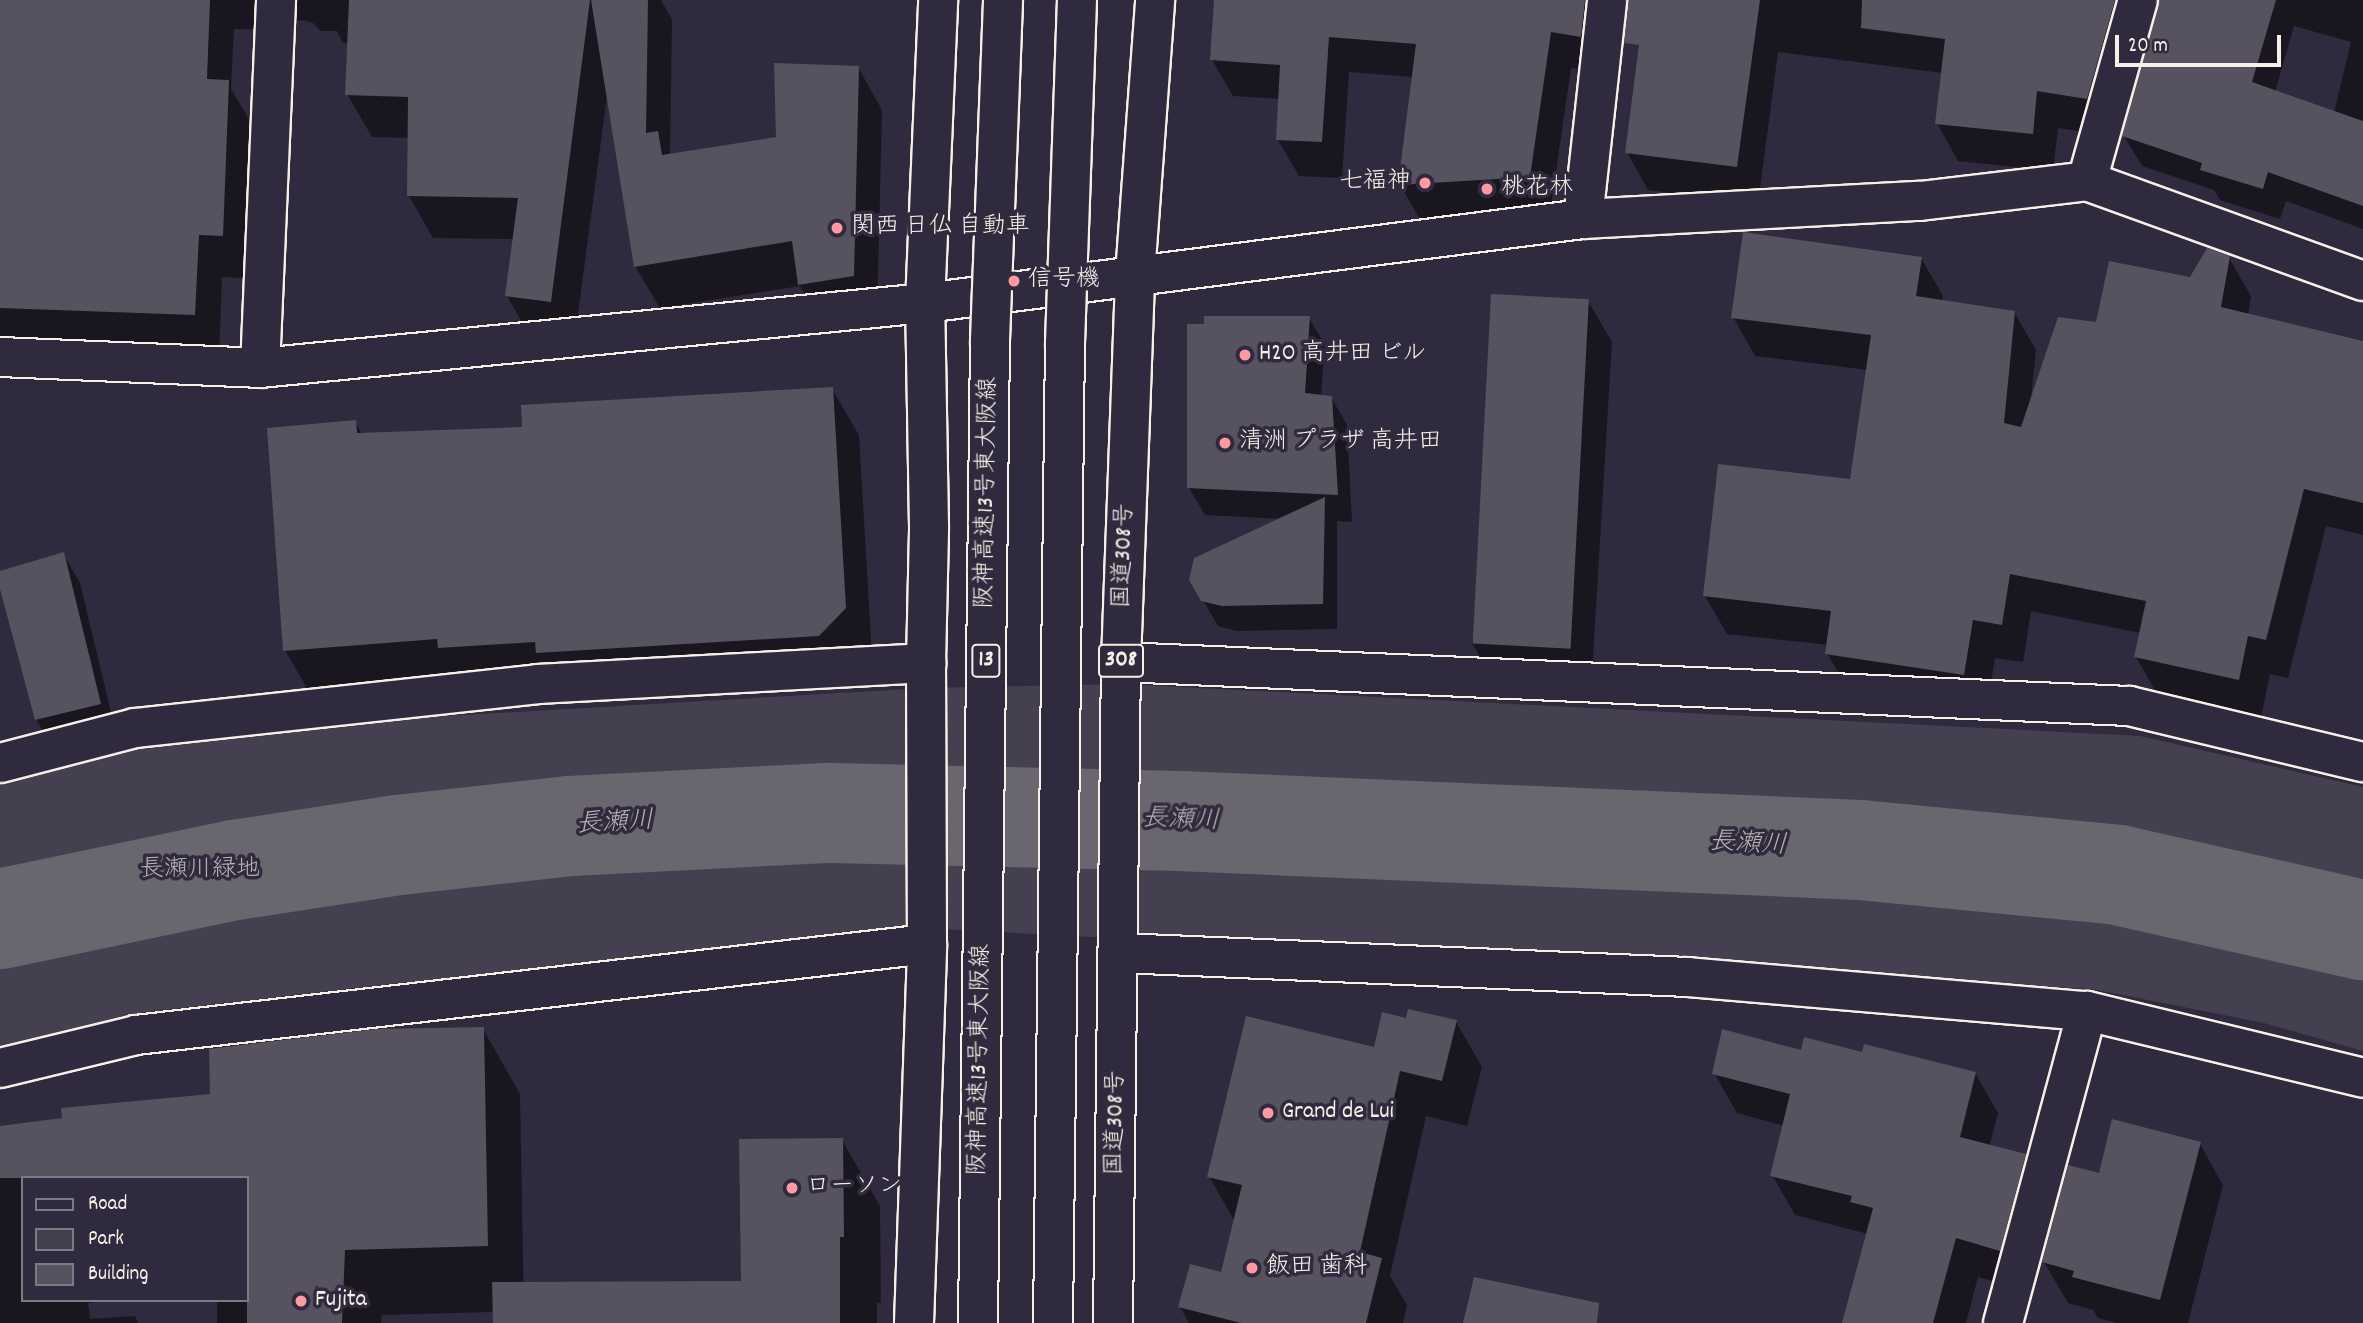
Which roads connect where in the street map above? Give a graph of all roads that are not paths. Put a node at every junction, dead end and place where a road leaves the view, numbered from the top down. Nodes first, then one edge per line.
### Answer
1 (276, 0) edge
2 (938, 0) edge
3 (1003, 0) edge
4 (1077, 0) edge
5 (1155, 0) edge
6 (1606, 0) edge
7 (2138, 0) edge
8 (2087, 181) junction
9 (1583, 219) junction
10 (1135, 275) junction
11 (2363, 281) edge
12 (925, 303) junction
13 (0, 357) edge
14 (260, 368) junction
15 (1121, 662) junction
16 (926, 663) junction
17 (2363, 762) edge
18 (0, 763) edge
19 (927, 944) junction
20 (1120, 953) junction
21 (2087, 1011) junction
22 (0, 1068) edge
23 (2363, 1078) edge
24 (914, 1323) edge
25 (978, 1323) edge
26 (1053, 1323) edge
27 (1113, 1323) edge
28 (2003, 1323) edge

1 - 14 main road
2 - 12 main road
3 - 25 main road, 阪神高速13号東大阪線 / 13, bridge
4 - 26 main road, bridge
5 - 10 main road, 国道308号 / 308
6 - 9 main road
7 - 8 main road
8 - 9 main road
8 - 11 main road
9 - 10 main road
10 - 12 main road
10 - 15 main road, 国道308号 / 308
12 - 14 main road
12 - 16 main road
13 - 14 main road
15 - 17 main road
15 - 20 main road, 国道308号 / 308
16 - 18 main road
16 - 19 main road
19 - 22 main road
19 - 24 main road
20 - 21 main road
20 - 27 main road, 国道308号 / 308
21 - 23 main road
21 - 28 main road

